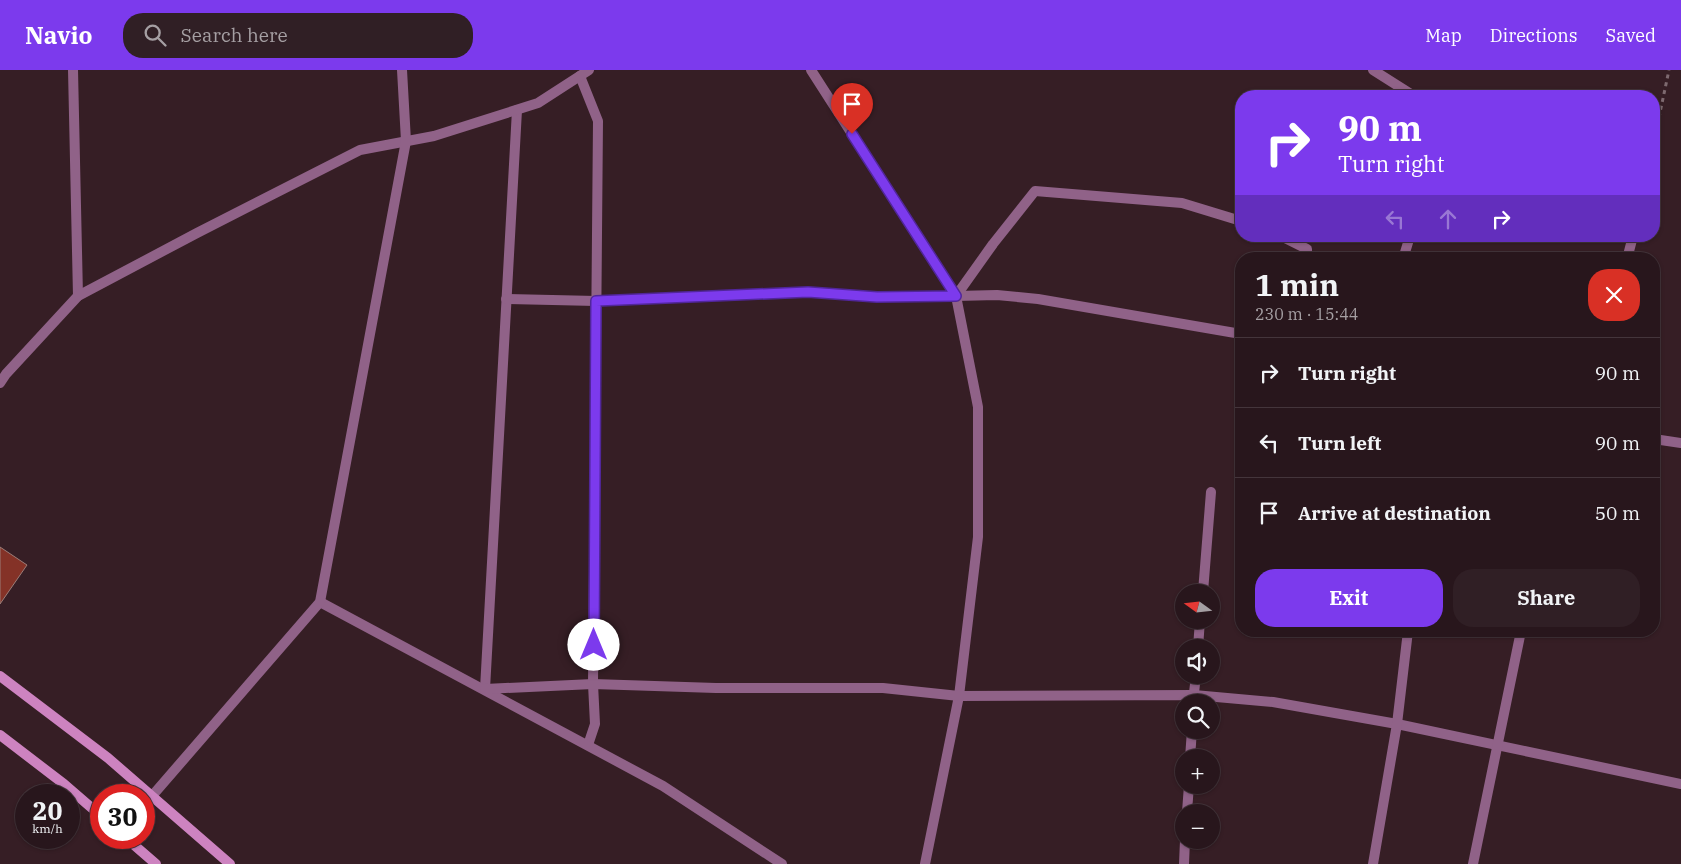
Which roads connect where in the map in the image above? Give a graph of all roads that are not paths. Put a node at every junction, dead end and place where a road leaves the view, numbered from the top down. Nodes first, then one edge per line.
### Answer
1 (73, 70) edge
2 (402, 70) edge
3 (811, 70) edge
4 (1374, 70) edge
5 (585, 73) edge
6 (1405, 90) edge
7 (517, 110) junction
8 (406, 141) junction
9 (1235, 219) edge
10 (1294, 242) edge
11 (1306, 252) edge
12 (78, 296) junction
13 (956, 296) junction
14 (506, 299) junction
15 (596, 301) junction
16 (1235, 333) edge
17 (0, 383) edge
18 (1660, 440) edge
19 (1681, 443) edge
20 (1211, 492) dead end
21 (1204, 584) edge
22 (320, 602) junction
23 (1407, 637) edge
24 (1520, 637) edge
25 (0, 676) edge
26 (593, 684) junction
27 (485, 689) junction
28 (959, 696) junction
29 (1175, 699) edge
30 (1220, 700) edge
31 (1397, 724) junction
32 (0, 735) edge
33 (588, 745) junction
34 (1497, 745) junction
35 (138, 784) edge
36 (1681, 784) edge
37 (155, 793) edge
38 (155, 799) edge
39 (90, 806) edge
40 (139, 849) edge
41 (1185, 849) edge
42 (156, 864) edge
43 (230, 864) edge
44 (782, 864) edge
45 (925, 864) edge
46 (1184, 864) edge
47 (1374, 864) edge
48 (1473, 864) edge

1 - 12 street
2 - 8 street
3 - 13 street
4 - 6 street
5 - 7 street
5 - 15 street
7 - 8 street
7 - 14 street
8 - 12 street
8 - 22 street
9 - 13 street
10 - 11 street
12 - 17 street
13 - 15 street
13 - 16 street
13 - 28 street
14 - 15 street
14 - 27 street
15 - 26 street
18 - 19 street
20 - 21 street
22 - 27 street
22 - 37 street
23 - 31 street
24 - 34 street
25 - 35 street
26 - 27 street
26 - 28 street
26 - 33 street
27 - 33 street
28 - 29 street
28 - 45 street
30 - 31 street
31 - 34 street
31 - 47 street
32 - 39 street
33 - 44 street
34 - 36 street
34 - 48 street
38 - 43 street
40 - 42 street
41 - 46 street

